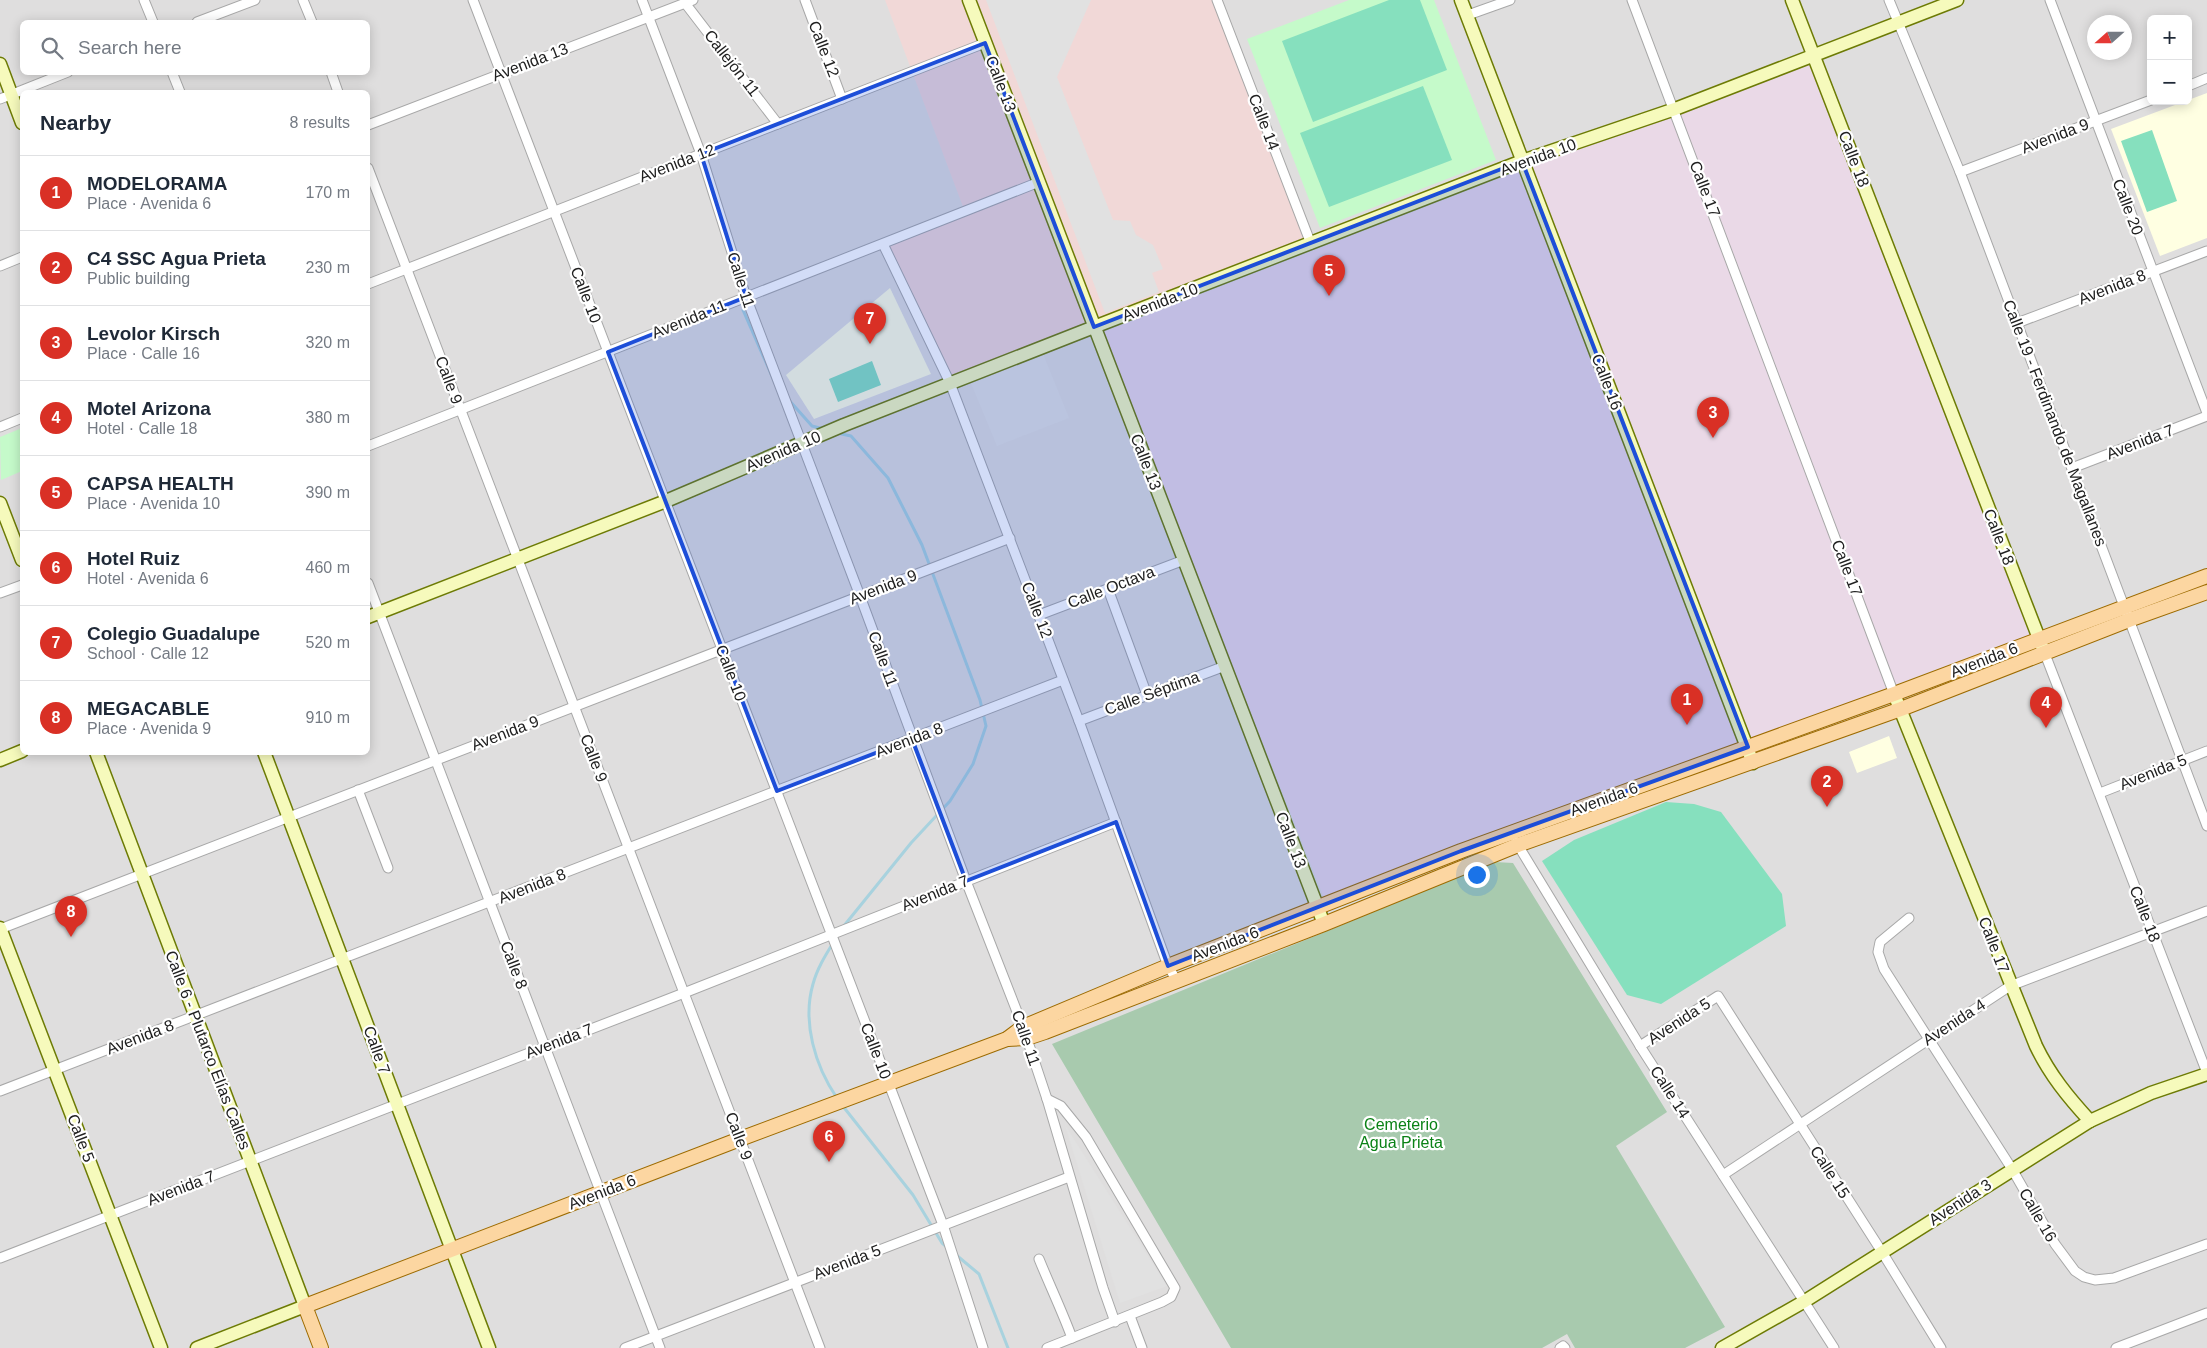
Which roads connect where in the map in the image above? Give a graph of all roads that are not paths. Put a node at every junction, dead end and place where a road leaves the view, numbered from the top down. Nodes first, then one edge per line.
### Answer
1 (144, 0) edge
2 (255, 0) edge
3 (303, 0) edge
4 (473, 0) edge
5 (642, 0) edge
6 (805, 0) edge
7 (969, 0) edge
8 (1216, 0) edge
9 (1461, 0) edge
10 (1510, 0) edge
11 (1632, 0) edge
12 (1792, 0) edge
13 (1889, 0) edge
14 (1957, 0) edge
15 (2050, 0) edge
16 (689, 2) edge
17 (1468, 15) junction
18 (650, 17) junction
19 (152, 20) edge
20 (203, 20) edge
21 (311, 20) edge
22 (1898, 23) junction
23 (986, 43) junction
24 (1814, 56) junction
25 (0, 64) edge
26 (501, 74) junction
27 (60, 75) edge
28 (173, 75) edge
29 (332, 75) edge
30 (2207, 78) edge
31 (2192, 84) edge
32 (22, 90) edge
33 (179, 90) edge
34 (337, 90) edge
35 (20, 91) edge
36 (6, 96) edge
37 (842, 99) junction
38 (2147, 102) edge
39 (1675, 109) junction
40 (20, 120) edge
41 (2096, 121) junction
42 (370, 124) edge
43 (778, 124) junction
44 (701, 154) junction
45 (1522, 161) junction
46 (1960, 172) junction
47 (370, 173) edge
48 (1039, 182) junction
49 (554, 211) junction
50 (882, 244) junction
51 (1311, 244) junction
52 (2207, 251) edge
53 (20, 258) edge
54 (0, 266) edge
55 (406, 269) junction
56 (2153, 271) junction
57 (370, 283) edge
58 (746, 297) junction
59 (2017, 323) junction
60 (1094, 327) junction
61 (608, 352) junction
62 (950, 383) junction
63 (460, 410) junction
64 (2207, 415) edge
65 (20, 419) edge
66 (0, 427) edge
67 (800, 443) junction
68 (370, 445) edge
69 (2072, 468) junction
70 (666, 501) junction
71 (0, 503) edge
72 (1010, 538) junction
73 (20, 555) edge
74 (517, 559) junction
75 (1184, 560) junction
76 (2207, 576) edge
77 (20, 586) edge
78 (1108, 589) junction
79 (2207, 592) edge
80 (0, 593) edge
81 (370, 596) edge
82 (860, 596) junction
83 (2127, 613) junction
84 (373, 615) edge
85 (1039, 615) junction
86 (2039, 639) junction
87 (722, 649) junction
88 (2045, 654) junction
89 (1225, 666) junction
90 (1063, 680) junction
91 (1894, 694) junction
92 (1148, 695) junction
93 (574, 707) junction
94 (1901, 709) junction
95 (1078, 721) junction
96 (912, 739) junction
97 (1748, 747) junction
98 (2207, 751) edge
99 (20, 753) edge
100 (97, 755) edge
101 (265, 755) edge
102 (0, 760) edge
103 (435, 760) junction
104 (2182, 761) junction
105 (1753, 763) junction
106 (358, 790) junction
107 (777, 791) junction
108 (2100, 793) junction
109 (289, 817) junction
110 (1116, 822) junction
111 (2207, 826) edge
112 (1514, 839) junction
113 (628, 848) junction
114 (388, 868) dead end
115 (141, 874) junction
116 (966, 881) junction
117 (490, 902) junction
118 (1317, 908) junction
119 (2207, 911) edge
120 (1909, 918) dead end
121 (1324, 924) junction
122 (0, 928) edge
123 (2152, 932) junction
124 (832, 934) junction
125 (344, 959) junction
126 (1168, 966) junction
127 (1177, 981) junction
128 (2010, 986) junction
129 (684, 993) junction
130 (1718, 996) joint
131 (195, 1016) junction
132 (1025, 1033) junction
133 (1929, 1038) junction
134 (1640, 1046) junction
135 (545, 1047) junction
136 (54, 1070) junction
137 (2207, 1074) edge
138 (887, 1083) junction
139 (0, 1091) edge
140 (1047, 1099) junction
141 (397, 1104) junction
142 (2090, 1121) junction
143 (1799, 1124) junction
144 (740, 1139) junction
145 (250, 1161) junction
146 (2012, 1169) junction
147 (1723, 1175) junction
148 (1069, 1176) junction
149 (601, 1192) junction
150 (110, 1215) junction
151 (943, 1225) junction
152 (2207, 1244) edge
153 (452, 1250) junction
154 (1882, 1252) junction
155 (0, 1258) edge
156 (1039, 1259) dead end
157 (795, 1282) junction
158 (1805, 1302) junction
159 (305, 1306) junction
160 (2207, 1313) edge
161 (1130, 1316) junction
162 (1115, 1322) junction
163 (656, 1336) junction
164 (1072, 1338) junction
165 (161, 1348) edge
166 (197, 1348) edge
167 (321, 1348) edge
168 (489, 1348) edge
169 (624, 1348) edge
170 (660, 1348) edge
171 (820, 1348) edge
172 (983, 1348) edge
173 (1047, 1348) edge
174 (1142, 1348) edge
175 (1560, 1348) edge
176 (1564, 1348) edge
177 (1722, 1348) edge
178 (1834, 1348) edge
179 (1941, 1348) edge
180 (2116, 1348) edge

1 - 19 street
2 - 20 street
3 - 21 street
4 - 26 street, Calle 10
5 - 18 street, Calle 11
6 - 37 street, Calle 12
7 - 23 street, Calle 13
8 - 51 street, Calle 14
9 - 17 street, Calle 16
10 - 17 street
11 - 39 street, Calle 17
12 - 24 street, Calle 18
13 - 22 street, Calle 19 - Ferdinando de Magallanes
14 - 22 street, Avenida 10
15 - 41 street, Calle 20
16 - 18 street, Avenida 13
16 - 43 street, Callejón 11
17 - 45 street, Calle 16
18 - 26 street, Avenida 13
18 - 44 street, Calle 11
22 - 24 street, Avenida 10
22 - 46 street, Calle 19 - Ferdinando de Magallanes
23 - 37 street, Avenida 12
23 - 48 street, Calle 13
24 - 39 street, Avenida 10
24 - 86 street, Calle 18
25 - 36 street
26 - 42 street, Avenida 13
26 - 49 street, Calle 10
27 - 32 street
28 - 33 street
29 - 34 street
30 - 31 street
35 - 36 street
36 - 40 street
37 - 43 street, Avenida 12
38 - 41 street, Avenida 9
39 - 45 street, Avenida 10
39 - 91 street, Calle 17
41 - 46 street, Avenida 9
41 - 56 street, Calle 20
43 - 44 street, Avenida 12
44 - 49 street, Avenida 12
44 - 58 street, Calle 11
45 - 51 street, Avenida 10
45 - 97 street, Calle 16
46 - 59 street, Calle 19 - Ferdinando de Magallanes
47 - 55 street, Calle 9
48 - 50 street, Avenida 11
48 - 60 street, Calle 13
49 - 55 street, Avenida 12
49 - 61 street, Calle 10
50 - 58 street, Avenida 11
50 - 62 street, Calle 12
51 - 60 street, Avenida 10
52 - 56 street, Avenida 8
53 - 54 street
55 - 57 street, Avenida 12
55 - 63 street, Calle 9
56 - 59 street, Avenida 8
56 - 64 street, Calle 20
58 - 61 street, Avenida 11
58 - 67 street, Calle 11
59 - 69 street, Calle 19 - Ferdinando de Magallanes
60 - 62 street, Avenida 10
60 - 75 street, Calle 13
61 - 63 street, Avenida 11
61 - 70 street, Calle 10
62 - 67 street, Avenida 10
62 - 72 street, Calle 12
63 - 68 street, Avenida 11
63 - 74 street, Calle 9
64 - 69 street, Avenida 7
65 - 66 street
67 - 70 street, Avenida 10
67 - 82 street, Calle 11
69 - 83 street, Calle 19 - Ferdinando de Magallanes
70 - 74 street, Avenida 10
70 - 87 street, Calle 10
71 - 73 street
72 - 82 street, Avenida 9
72 - 85 street, Calle 12
74 - 84 street, Avenida 10
74 - 93 street, Calle 9
75 - 78 street, Calle Octava
75 - 89 street, Calle 13
76 - 83 main road, Avenida 6
77 - 80 street
78 - 85 street, Calle Octava
78 - 92 street
79 - 83 main road, Avenida 6
81 - 84 street, Calle 8
82 - 87 street, Avenida 9
82 - 96 street, Calle 11
83 - 86 main road, Avenida 6
83 - 88 main road, Avenida 6
83 - 104 street, Calle 19 - Ferdinando de Magallanes
84 - 103 street, Calle 8
85 - 90 street, Calle 12
86 - 88 street, Calle 18
86 - 91 main road, Avenida 6
87 - 93 street, Avenida 9
87 - 107 street, Calle 10
88 - 94 main road, Avenida 6
88 - 108 street, Calle 18
89 - 92 street, Calle Séptima
89 - 118 street, Calle 13
90 - 95 street, Calle 12
90 - 96 street, Avenida 8
91 - 94 street, Calle 17
91 - 97 main road, Avenida 6
92 - 95 street, Calle Séptima
93 - 103 street, Avenida 9
93 - 113 street, Calle 9
94 - 105 main road, Avenida 6
94 - 128 street, Calle 17
95 - 110 street, Calle 12
96 - 107 street, Avenida 8
96 - 116 street, Calle 11
97 - 105 street, Calle 16
97 - 112 main road, Avenida 6
98 - 104 street, Avenida 5
99 - 102 street
100 - 115 street, Calle 6 - Plutarco Elías Calles
101 - 109 street, Calle 7
103 - 106 street, Avenida 9
103 - 117 street, Calle 8
104 - 108 street, Avenida 5
104 - 111 street, Calle 19 - Ferdinando de Magallanes
105 - 112 main road, Avenida 6
106 - 109 street, Avenida 9
106 - 114 street
107 - 113 street, Avenida 8
107 - 124 street, Calle 10
108 - 123 street, Calle 18
109 - 115 street, Avenida 9
109 - 125 street, Calle 7
110 - 116 street, Avenida 7
110 - 126 street, Calle 12
112 - 118 main road, Avenida 6
112 - 121 main road, Avenida 6
112 - 134 street, Calle 14
113 - 117 street, Avenida 8
113 - 129 street, Calle 9
115 - 122 street, Avenida 9
115 - 131 street, Calle 6 - Plutarco Elías Calles
116 - 124 street, Avenida 7
116 - 132 street, Calle 11
117 - 125 street, Avenida 8
117 - 135 street, Calle 8
118 - 121 street, Calle 13
118 - 126 main road, Avenida 6
119 - 123 street, Avenida 4
120 - 133 street, Calle 16
121 - 127 main road, Avenida 6
122 - 136 street, Calle 5
123 - 128 street, Avenida 4
123 - 137 street, Calle 18
124 - 129 street, Avenida 7
124 - 138 street, Calle 10
125 - 131 street, Avenida 8
125 - 141 street, Calle 7
126 - 127 street, Calle 12
126 - 132 main road, Avenida 6
127 - 132 main road, Avenida 6
128 - 133 street, Avenida 4
128 - 142 street, Calle 17
129 - 135 street, Avenida 7
129 - 144 street, Calle 9
130 - 134 street, Avenida 5
130 - 143 street, Calle 15
131 - 136 street, Avenida 8
131 - 145 street, Calle 6 - Plutarco Elías Calles
132 - 138 main road, Avenida 6
132 - 140 street, Calle 11
133 - 143 street, Avenida 4
133 - 146 street, Calle 16
134 - 147 street, Calle 14
135 - 141 street, Avenida 7
135 - 149 street, Calle 8
136 - 139 street, Avenida 8
136 - 150 street, Calle 5
137 - 142 street, Avenida 3
138 - 144 main road, Avenida 6
138 - 151 street, Calle 10
140 - 148 street, Calle 11
140 - 161 street
141 - 145 street, Avenida 7
141 - 153 street, Calle 7
142 - 146 street, Avenida 3
143 - 147 street, Avenida 4
143 - 154 street, Calle 15
144 - 149 main road, Avenida 6
144 - 157 street, Calle 9
145 - 150 street, Avenida 7
145 - 159 street, Calle 6 - Plutarco Elías Calles
146 - 152 street, Calle 16
146 - 154 street, Avenida 3
147 - 158 street, Calle 14
148 - 151 street, Avenida 5
148 - 162 street, Calle 11
149 - 153 main road, Avenida 6
149 - 163 street, Calle 8
150 - 155 street, Avenida 7
150 - 165 street, Calle 5
151 - 157 street, Avenida 5
151 - 172 street, Calle 10
153 - 159 main road, Avenida 6
153 - 168 street, Calle 7
154 - 158 street, Avenida 3
154 - 179 street, Calle 15
156 - 164 street
157 - 163 street, Avenida 5
157 - 171 street, Calle 9
158 - 177 street, Avenida 3
158 - 178 street, Calle 14
159 - 166 street, Avenida 6
159 - 167 main road, Calle 6 - Plutarco Elías Calles
160 - 180 street
161 - 162 street
161 - 174 street
162 - 164 street
163 - 169 street, Avenida 5
163 - 170 street, Calle 8
164 - 173 street
175 - 176 street

